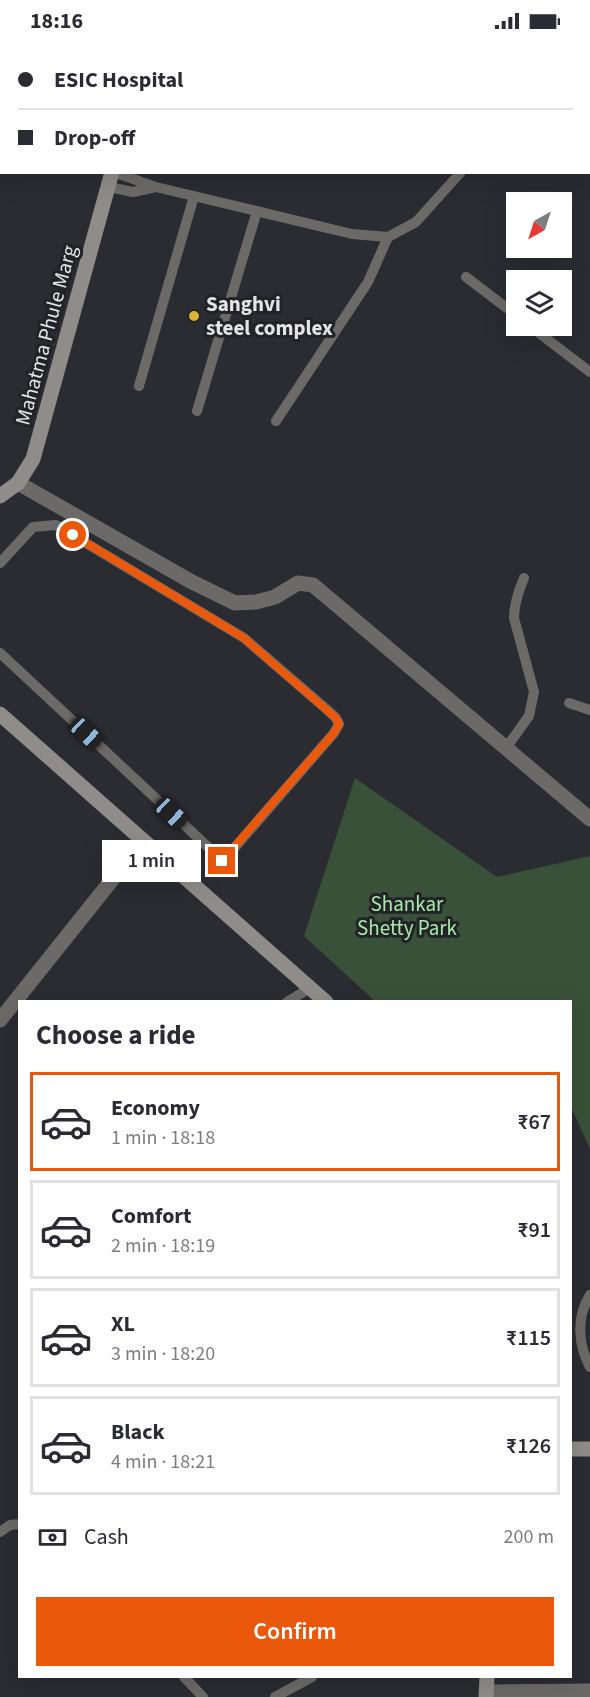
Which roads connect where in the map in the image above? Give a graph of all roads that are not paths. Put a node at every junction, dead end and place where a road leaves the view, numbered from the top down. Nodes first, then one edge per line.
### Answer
1 (459, 174) edge
2 (111, 177) edge
3 (194, 196) junction
4 (257, 211) junction
5 (388, 237) junction
6 (466, 277) dead end
7 (506, 307) edge
8 (543, 336) edge
9 (590, 372) edge
10 (139, 386) dead end
11 (196, 411) dead end
12 (276, 421) dead end
13 (18, 483) junction
14 (0, 496) edge
15 (0, 563) edge
16 (524, 578) dead end
17 (0, 653) edge
18 (569, 703) dead end
19 (590, 710) edge
20 (0, 714) edge
21 (506, 748) junction
22 (590, 819) edge
23 (143, 842) junction
24 (310, 988) junction
25 (290, 1000) edge
26 (324, 1000) edge
27 (0, 1020) edge
28 (590, 1296) edge
29 (590, 1366) edge
30 (572, 1449) edge
31 (590, 1449) edge
32 (18, 1524) edge
33 (0, 1532) edge
34 (184, 1678) edge
35 (310, 1678) edge
36 (487, 1689) edge
37 (590, 1691) edge
38 (203, 1697) edge
39 (275, 1697) edge

1 - 5 lane
2 - 3 lane
2 - 13 street, Mahatma Phule Marg
3 - 4 lane
3 - 10 lane
4 - 5 lane
4 - 11 lane
5 - 12 lane
6 - 7 lane
8 - 9 lane
13 - 14 street, Mahatma Phule Marg
13 - 21 street
15 - 17 lane
16 - 21 lane
18 - 19 lane
20 - 23 street
21 - 22 street
23 - 24 street
23 - 27 street
24 - 25 lane
24 - 26 street
28 - 29 lane
30 - 31 street
32 - 33 lane
34 - 38 lane
35 - 39 lane
36 - 37 street

